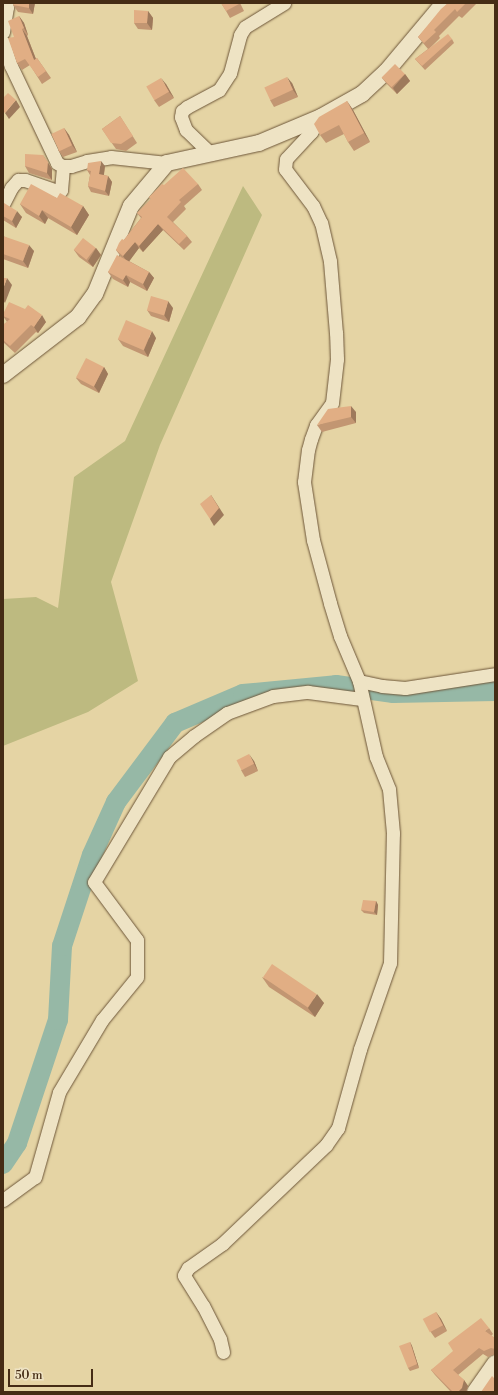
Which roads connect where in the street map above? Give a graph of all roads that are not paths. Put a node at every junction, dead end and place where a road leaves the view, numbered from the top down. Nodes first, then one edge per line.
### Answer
1 (6, 3) edge
2 (284, 3) edge
3 (444, 3) edge
4 (3, 32) edge
5 (3, 42) edge
6 (321, 117) junction
7 (211, 154) junction
8 (168, 163) junction
9 (63, 166) junction
10 (3, 204) edge
11 (3, 374) edge
12 (495, 674) edge
13 (360, 690) junction
14 (3, 1200) edge
15 (223, 1352) dead end
16 (495, 1363) edge
17 (475, 1392) edge

1 - 4 street
2 - 7 street
3 - 6 street
5 - 9 street
6 - 7 street
6 - 13 street
7 - 8 street
8 - 9 street
8 - 11 street
9 - 10 street
12 - 13 street
13 - 14 street
13 - 15 street
16 - 17 street

